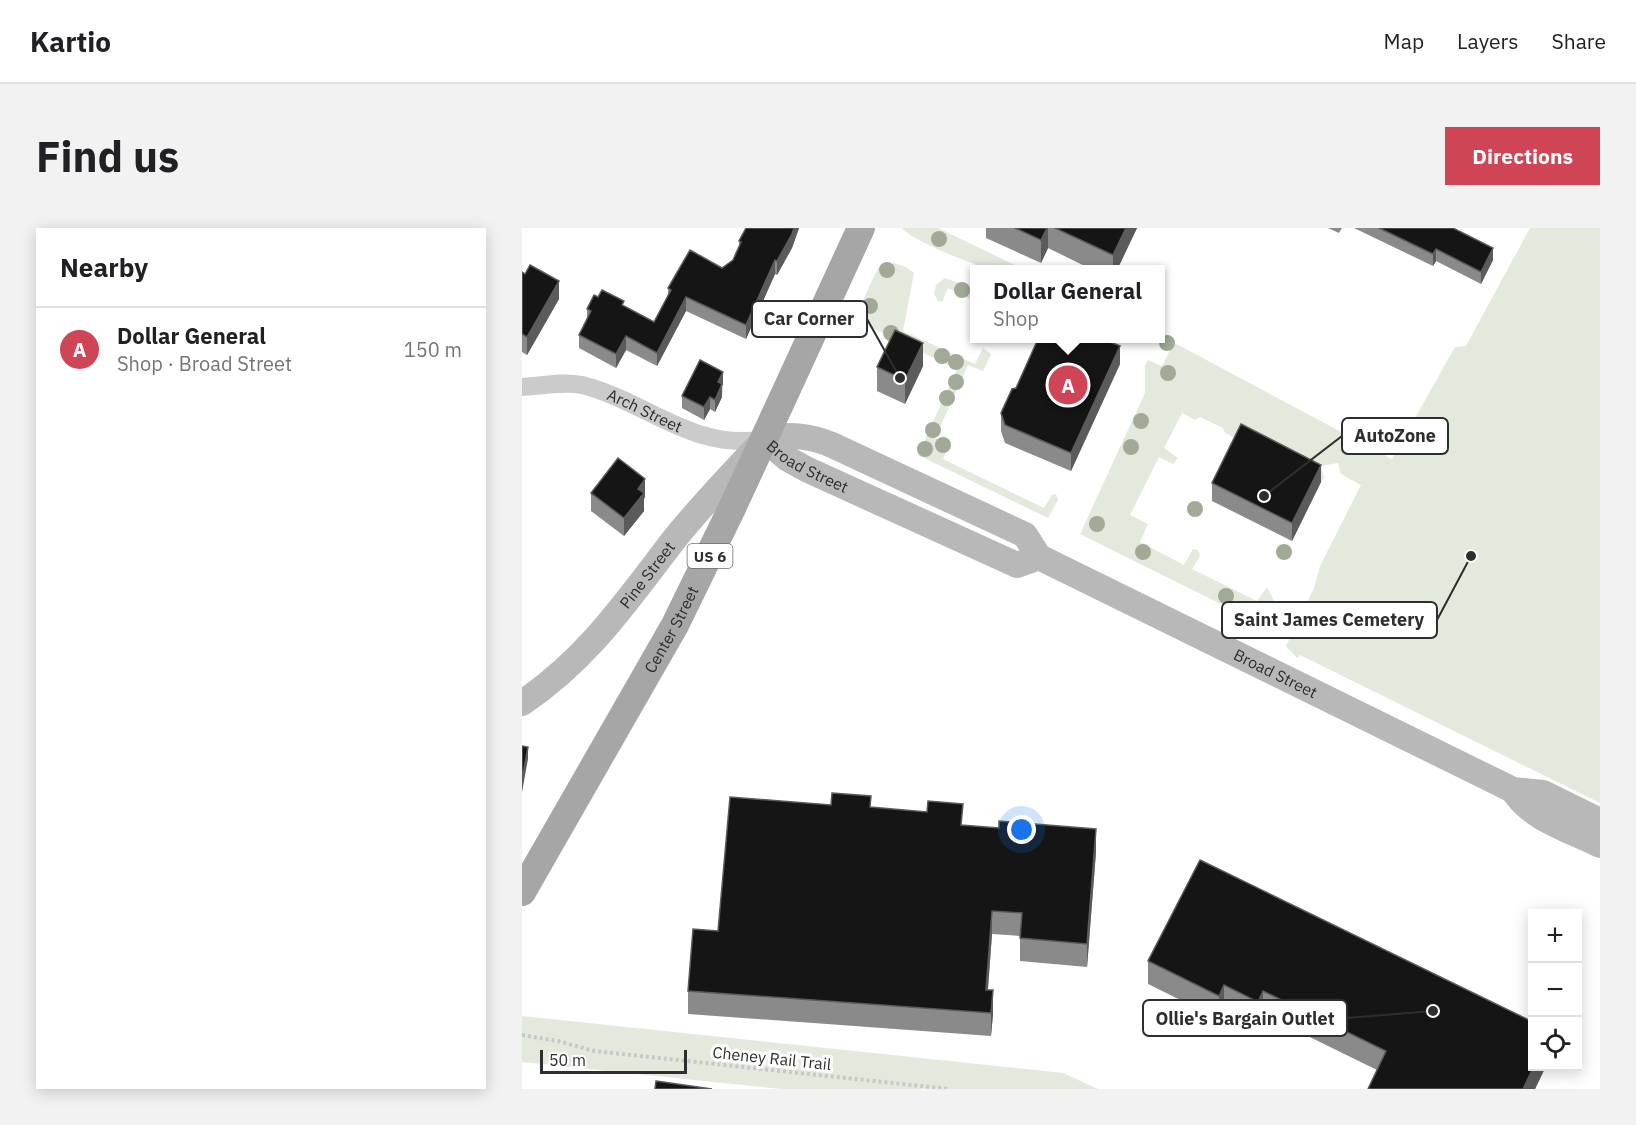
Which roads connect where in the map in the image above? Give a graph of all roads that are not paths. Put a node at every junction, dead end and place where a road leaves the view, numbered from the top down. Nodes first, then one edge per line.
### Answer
1 (861, 228) edge
2 (522, 387) edge
3 (764, 439) junction
4 (522, 703) edge
5 (1513, 790) junction
6 (1600, 821) edge
7 (1600, 845) edge
8 (522, 892) edge

1 - 3 main road, Center Street / US 6
2 - 3 street, Arch Street
3 - 4 main road, Pine Street
3 - 5 main road, Broad Street
3 - 8 main road, Center Street / US 6
5 - 6 main road, Broad Street
5 - 7 main road, Broad Street

